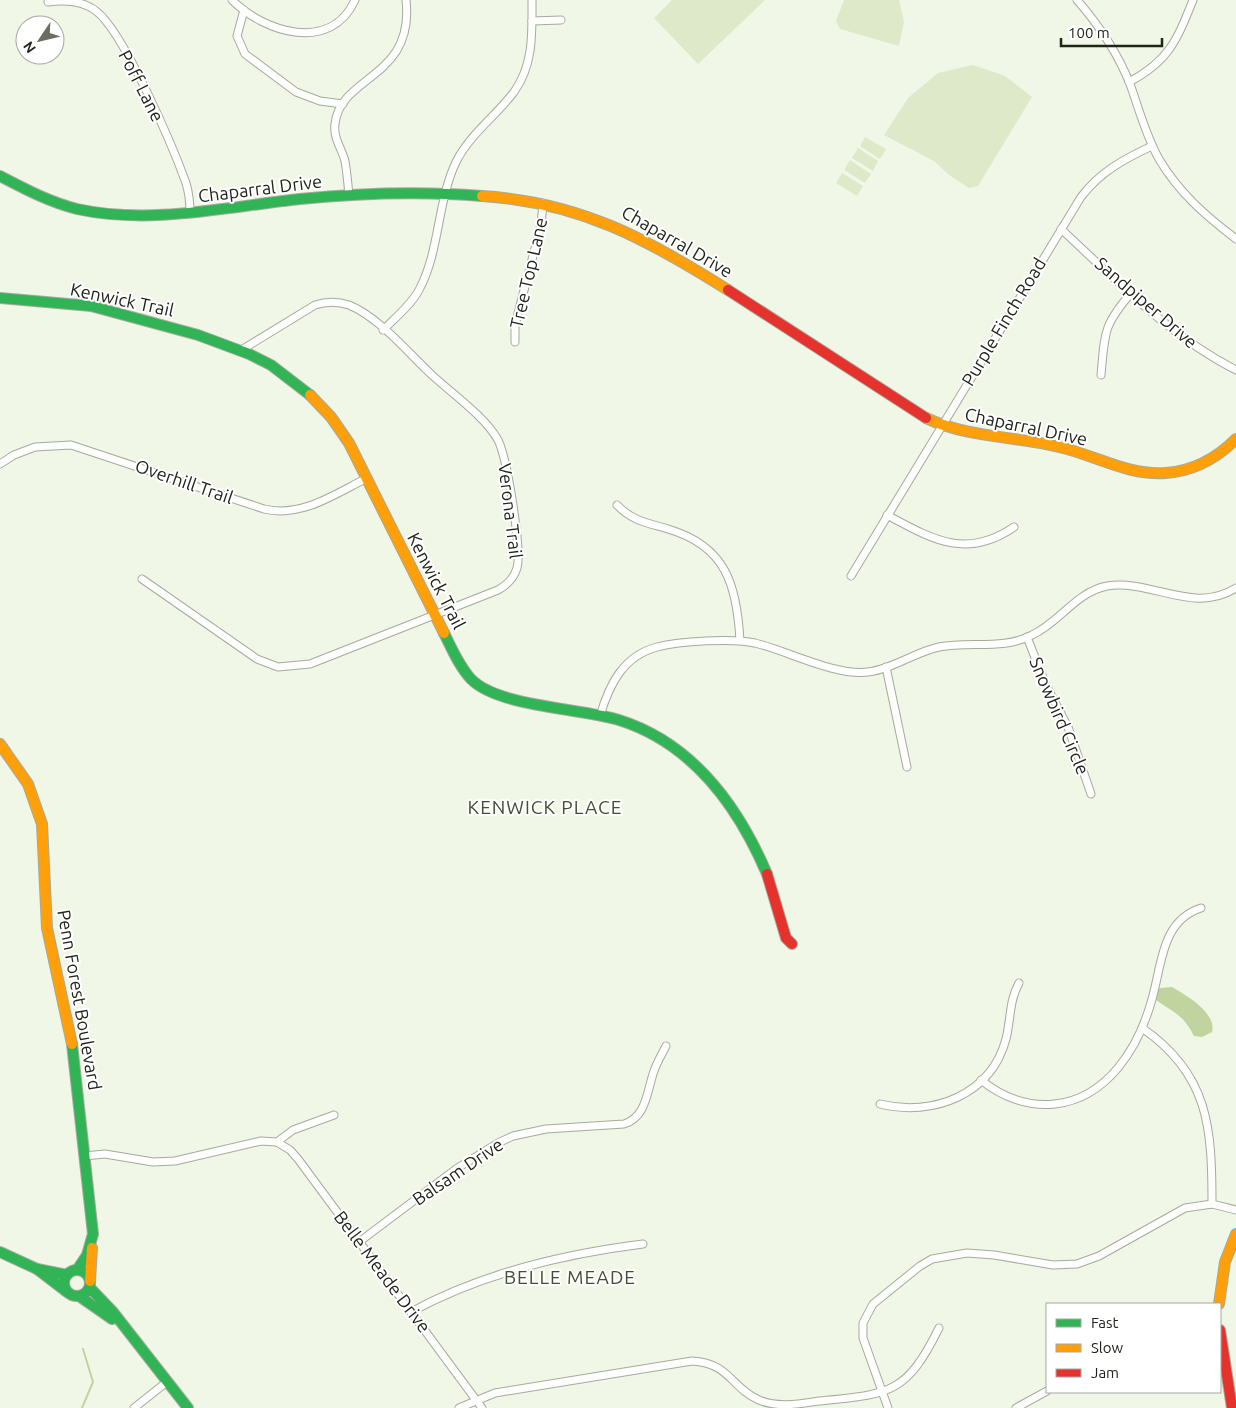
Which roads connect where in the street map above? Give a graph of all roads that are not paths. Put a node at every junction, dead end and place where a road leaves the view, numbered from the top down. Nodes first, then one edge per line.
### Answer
1 (232, 0) edge
2 (355, 0) edge
3 (406, 0) edge
4 (532, 0) edge
5 (1078, 0) edge
6 (1193, 0) edge
7 (48, 2) dead end
8 (244, 10) junction
9 (561, 20) dead end
10 (532, 21) junction
11 (1129, 82) junction
12 (343, 104) junction
13 (1152, 146) junction
14 (0, 176) edge
15 (446, 192) junction
16 (349, 196) junction
17 (543, 204) junction
18 (190, 214) junction
19 (1061, 229) junction
20 (1236, 239) edge
21 (1131, 293) junction
22 (0, 298) edge
23 (384, 330) junction
24 (515, 342) dead end
25 (243, 349) junction
26 (1236, 370) edge
27 (1101, 375) dead end
28 (942, 425) junction
29 (1236, 440) edge
30 (0, 464) edge
31 (366, 478) junction
32 (616, 505) dead end
33 (887, 516) junction
34 (1014, 527) dead end
35 (851, 576) dead end
36 (142, 579) dead end
37 (1236, 588) edge
38 (435, 615) junction
39 (1027, 638) junction
40 (740, 641) junction
41 (886, 666) junction
42 (600, 716) junction
43 (0, 744) edge
44 (908, 767) dead end
45 (1091, 794) dead end
46 (1201, 908) dead end
47 (792, 944) dead end
48 (1019, 983) dead end
49 (1142, 1028) junction
50 (666, 1046) dead end
51 (981, 1080) junction
52 (880, 1104) dead end
53 (334, 1115) dead end
54 (277, 1142) junction
55 (84, 1156) junction
56 (1212, 1204) junction
57 (1236, 1210) edge
58 (1236, 1234) edge
59 (91, 1242) junction
60 (359, 1242) junction
61 (643, 1244) dead end
62 (0, 1252) edge
63 (37, 1269) junction
64 (77, 1270) junction
65 (67, 1275) junction
66 (90, 1284) junction
67 (67, 1292) junction
68 (79, 1296) junction
69 (1219, 1303) edge
70 (411, 1312) junction
71 (120, 1322) junction
72 (939, 1328) dead end
73 (1221, 1343) edge
74 (168, 1381) junction
75 (1046, 1392) edge
76 (882, 1393) junction
77 (476, 1400) junction
78 (134, 1408) edge
79 (188, 1408) edge
80 (459, 1408) edge
81 (482, 1408) edge
82 (888, 1408) edge
83 (1016, 1408) edge
84 (1232, 1408) edge

1 - 8 street
2 - 8 street
3 - 12 street
4 - 10 street
5 - 11 street
6 - 11 street
7 - 18 street, Poff Lane
8 - 12 street
9 - 10 street
10 - 15 street
11 - 13 street
12 - 16 street
13 - 19 street, Purple Finch Road
13 - 20 street
14 - 18 street, Chaparral Drive
15 - 16 street, Chaparral Drive
15 - 17 street, Chaparral Drive
15 - 23 street
16 - 18 street, Chaparral Drive
17 - 24 street, Tree Top Lane
17 - 28 street, Chaparral Drive
19 - 21 street, Sandpiper Drive
19 - 28 street, Purple Finch Road
21 - 26 street, Sandpiper Drive
21 - 27 street
22 - 25 street, Kenwick Trail
23 - 25 street, Verona Trail
23 - 38 street, Verona Trail
25 - 31 street, Kenwick Trail
28 - 29 street, Chaparral Drive
28 - 33 street, Purple Finch Road
30 - 31 street, Overhill Trail
31 - 38 street, Kenwick Trail
32 - 40 street
33 - 34 street
33 - 35 street, Purple Finch Road
36 - 38 street, Verona Trail
37 - 39 street
38 - 42 street, Kenwick Trail
39 - 41 street
39 - 45 street, Snowbird Circle
40 - 41 street
40 - 42 street
41 - 44 street
42 - 47 street, Kenwick Trail
43 - 55 street, Penn Forest Boulevard
46 - 49 street
48 - 51 street
49 - 51 street
49 - 56 street
50 - 60 street, Balsam Drive
51 - 52 street
53 - 54 street
54 - 55 street
54 - 60 street, Belle Meade Drive
55 - 59 street, Penn Forest Boulevard
56 - 57 street
56 - 76 street
58 - 69 street
59 - 64 street, Penn Forest Boulevard
59 - 66 street, Penn Forest Boulevard
60 - 70 street, Belle Meade Drive
61 - 70 street
62 - 63 street
63 - 65 street
63 - 67 street
64 - 65 street
64 - 66 street
65 - 67 street
66 - 68 street
66 - 71 street
67 - 68 street
68 - 71 street
70 - 77 street, Belle Meade Drive
71 - 74 street
72 - 76 street
73 - 84 street
74 - 78 street
74 - 79 street
75 - 83 street
76 - 77 street
76 - 82 street
77 - 80 street
77 - 81 street, Belle Meade Drive

